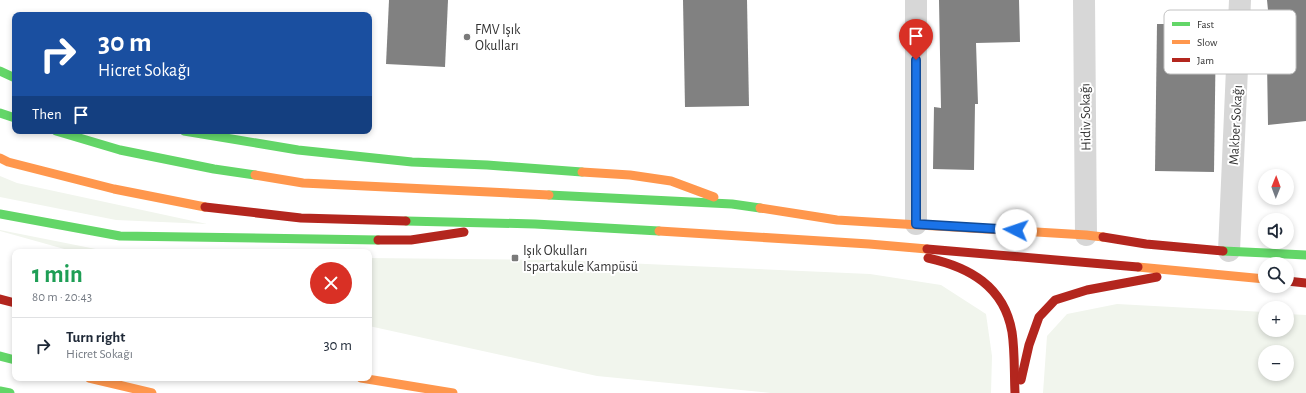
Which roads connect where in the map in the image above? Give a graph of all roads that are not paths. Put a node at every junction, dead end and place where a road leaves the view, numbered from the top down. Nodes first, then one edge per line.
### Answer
1 (916, 0) edge
2 (1084, 0) edge
3 (1240, 0) edge
4 (1240, 10) edge
5 (0, 72) edge
6 (1237, 74) edge
7 (12, 77) edge
8 (0, 113) edge
9 (12, 117) edge
10 (66, 134) edge
11 (202, 134) edge
12 (0, 158) edge
13 (732, 204) junction
14 (0, 214) edge
15 (520, 223) junction
16 (916, 224) junction
17 (1086, 235) junction
18 (869, 244) junction
19 (1229, 251) junction
20 (1306, 255) edge
21 (1189, 271) junction
22 (1258, 278) edge
23 (1294, 282) edge
24 (1306, 283) edge
25 (0, 299) edge
26 (12, 302) edge
27 (0, 356) edge
28 (12, 359) edge
29 (372, 380) edge
30 (102, 381) edge
31 (0, 391) edge
32 (10, 393) edge
33 (152, 393) edge
34 (454, 393) edge
35 (1017, 393) edge

1 - 16 street
2 - 17 street, Hidiv Sokağı
3 - 4 street, Makber Sokağı
5 - 7 main road
6 - 19 street, Makber Sokağı
8 - 9 main road
10 - 13 main road
11 - 13 main road
12 - 15 main road
13 - 16 main road
14 - 15 main road
15 - 18 main road
16 - 17 main road
17 - 19 main road
18 - 21 main road
18 - 35 main road
19 - 20 main road
21 - 22 main road
21 - 35 main road
23 - 24 main road
25 - 26 main road
27 - 28 main road
29 - 34 main road
30 - 33 main road
31 - 32 main road

